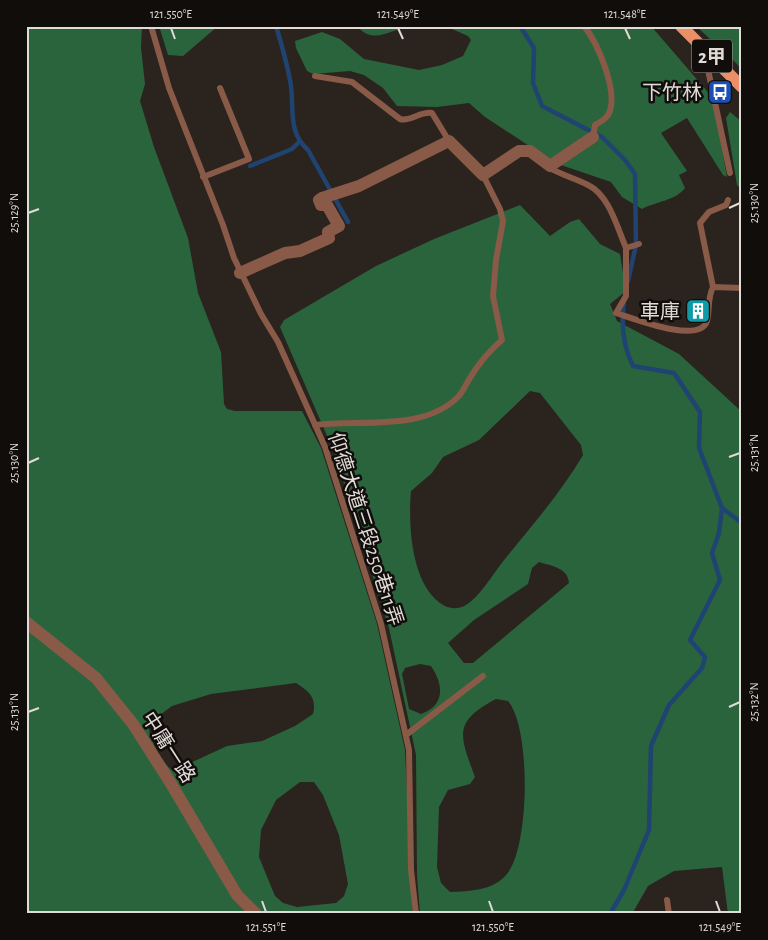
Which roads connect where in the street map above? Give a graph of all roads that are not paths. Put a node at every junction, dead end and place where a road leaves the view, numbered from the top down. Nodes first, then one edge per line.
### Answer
1 (151, 26) edge
2 (584, 26) edge
3 (681, 26) edge
4 (703, 48) junction
5 (315, 76) dead end
6 (742, 87) edge
7 (220, 88) dead end
8 (594, 131) joint
9 (449, 141) junction
10 (530, 151) junction
11 (730, 172) dead end
12 (483, 176) junction
13 (203, 177) junction
14 (728, 200) dead end
15 (639, 244) dead end
16 (628, 247) junction
17 (240, 273) junction
18 (713, 287) junction
19 (742, 288) edge
20 (315, 425) junction
21 (26, 622) edge
22 (483, 676) dead end
23 (406, 736) junction
24 (667, 900) dead end
25 (256, 914) edge
26 (416, 914) edge
27 (668, 914) edge

1 - 13 lane, 仰德大道三段250巷11弄
2 - 8 lane
3 - 4 main road, 2甲
4 - 6 main road, 2甲
4 - 11 lane
5 - 9 lane
7 - 13 lane
8 - 10 street
9 - 12 street
9 - 17 street
10 - 12 street
10 - 16 lane
12 - 20 lane
13 - 17 lane, 仰德大道三段250巷11弄
14 - 18 lane
15 - 16 lane
16 - 18 lane
17 - 20 lane, 仰德大道三段250巷11弄
18 - 19 lane
20 - 23 lane, 仰德大道三段250巷11弄
21 - 25 street, 中庸一路
22 - 23 lane
23 - 26 lane, 仰德大道三段250巷11弄
24 - 27 lane

